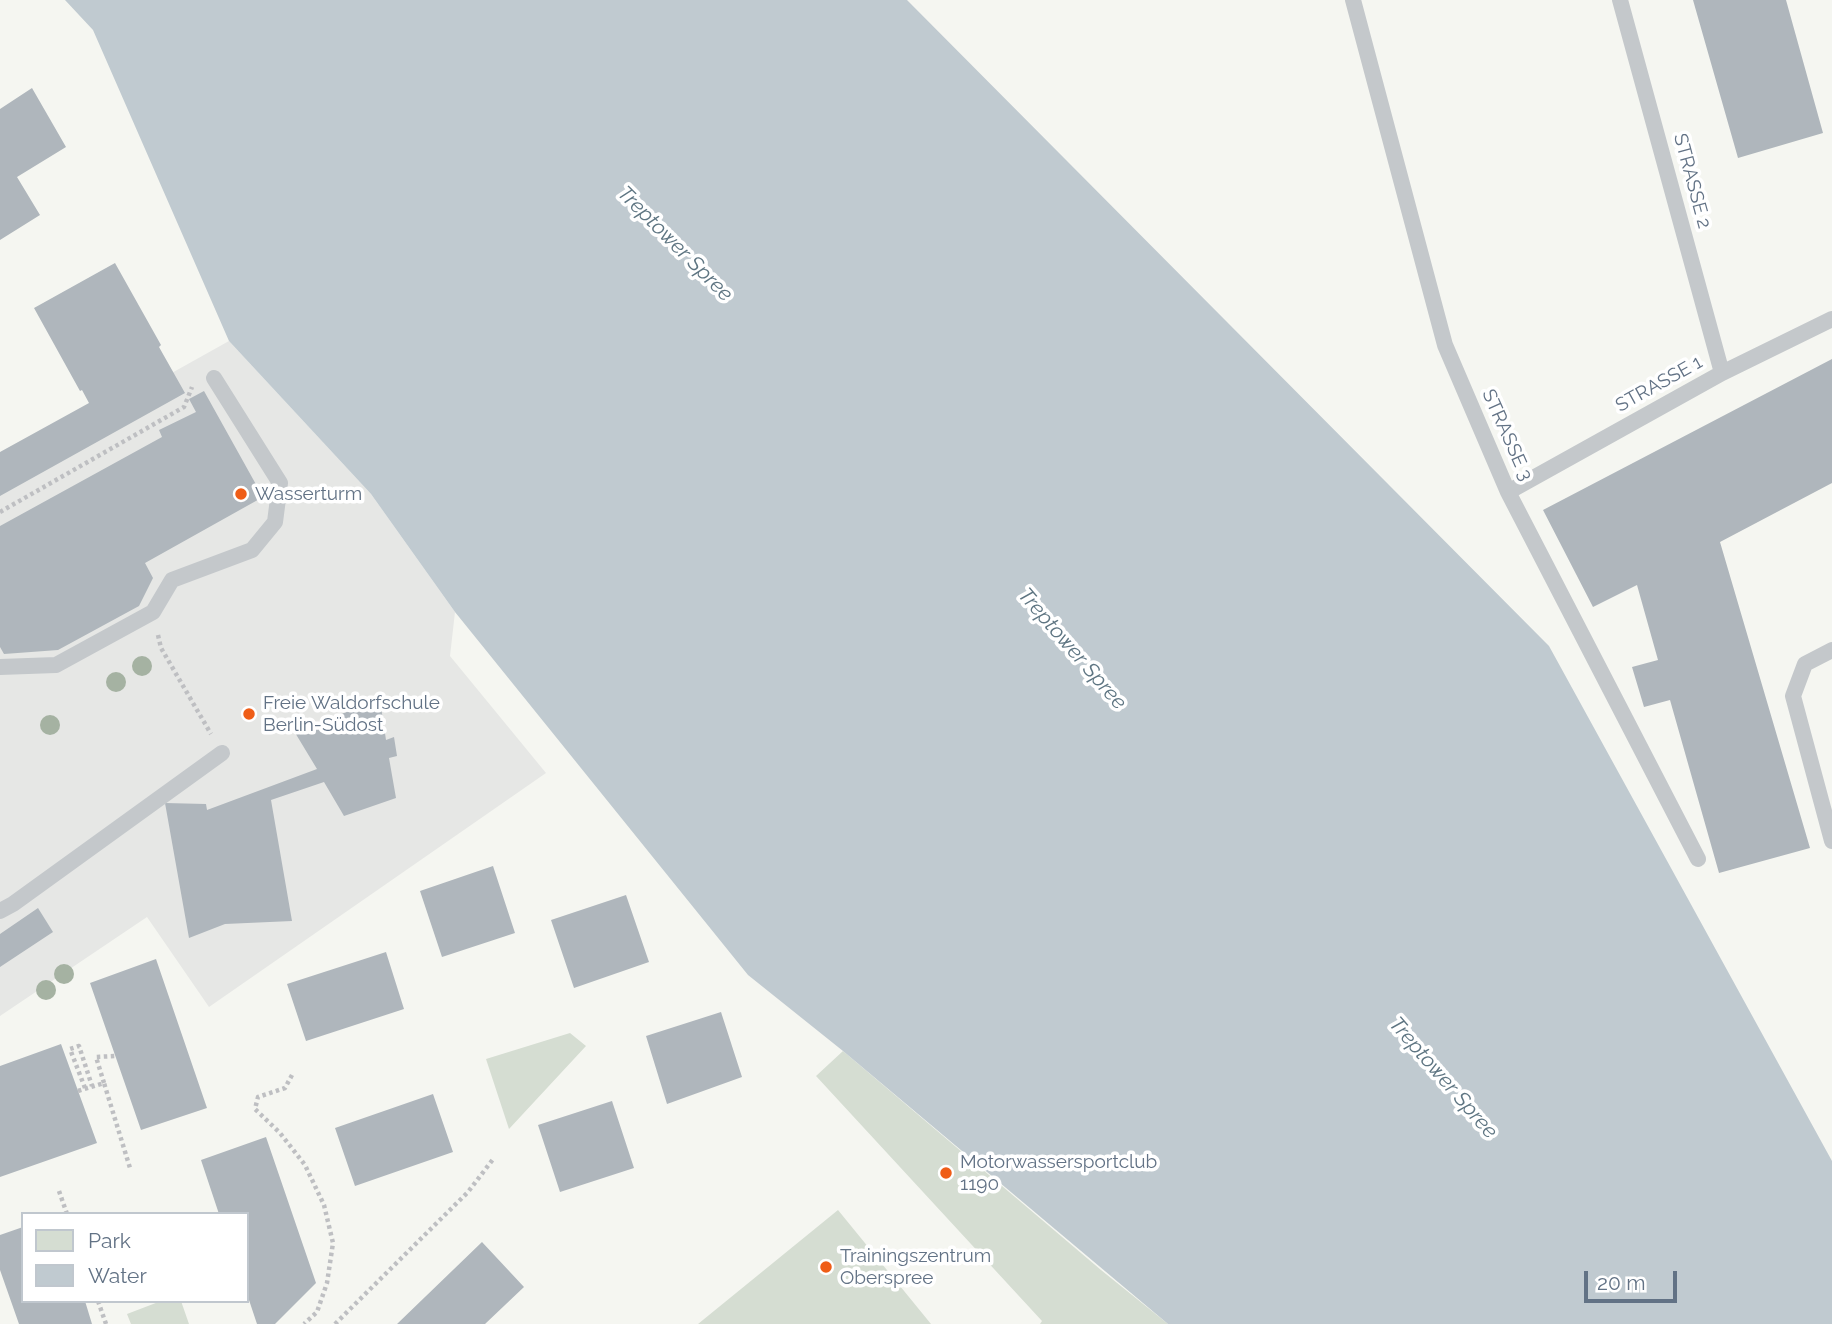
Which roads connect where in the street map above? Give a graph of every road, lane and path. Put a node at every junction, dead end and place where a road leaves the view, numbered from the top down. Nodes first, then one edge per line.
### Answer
1 (1353, 0) edge
2 (1620, 0) edge
3 (1832, 319) edge
4 (1722, 373) junction
5 (214, 378) joint
6 (1508, 492) junction
7 (0, 512) edge
8 (152, 612) junction
9 (1832, 650) edge
10 (0, 667) edge
11 (222, 753) joint
12 (1832, 841) edge
13 (1698, 859) dead end
14 (0, 911) edge
15 (115, 1056) dead end
16 (292, 1075) dead end
17 (104, 1083) junction
18 (92, 1086) junction
19 (85, 1088) junction
20 (78, 1091) dead end
21 (494, 1158) dead end
22 (130, 1168) dead end
23 (59, 1191) dead end
24 (66, 1212) edge
25 (99, 1303) edge
26 (106, 1324) edge
27 (304, 1324) edge
28 (335, 1324) edge

1 - 6 lane, STRASSE 3
2 - 4 lane, STRASSE 2
3 - 4 lane, STRASSE 1
4 - 6 lane, STRASSE 1
5 - 7 path
5 - 8 lane
6 - 13 lane, STRASSE 3
8 - 10 lane
8 - 11 path
9 - 12 lane
11 - 14 lane
15 - 17 path
16 - 27 path
17 - 18 path
17 - 22 path
18 - 19 path
18 - 19 path
19 - 20 path
21 - 28 path
23 - 24 path
25 - 26 path

